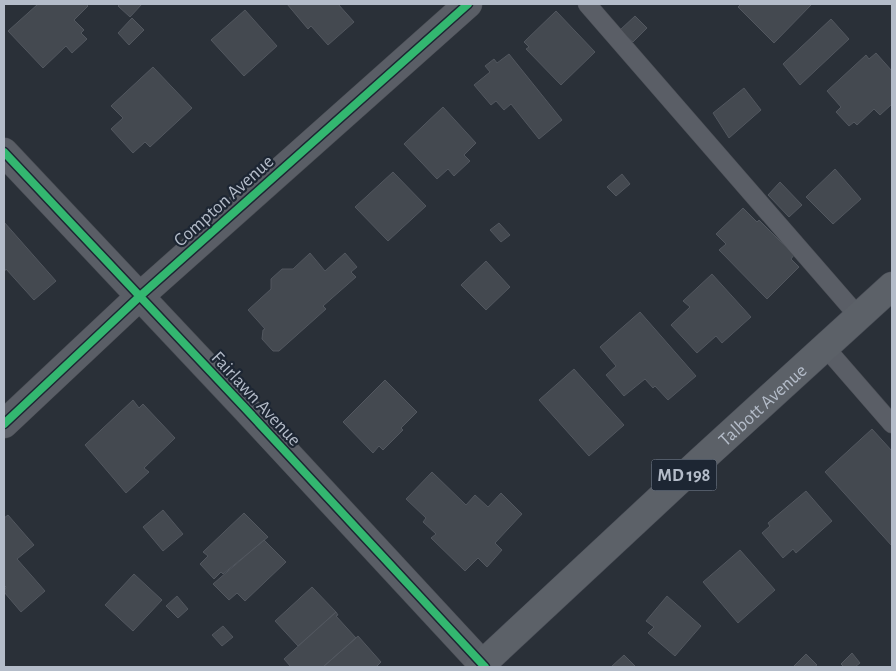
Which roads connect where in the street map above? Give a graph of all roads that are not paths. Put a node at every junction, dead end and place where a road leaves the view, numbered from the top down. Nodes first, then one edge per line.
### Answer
1 (468, 4) edge
2 (587, 4) edge
3 (4, 152) edge
4 (892, 286) edge
5 (139, 297) junction
6 (859, 317) junction
7 (825, 347) junction
8 (4, 424) edge
9 (892, 424) edge
10 (482, 666) edge

1 - 5 street, Compton Avenue
2 - 6 lane
3 - 5 street, Fairlawn Avenue
4 - 6 main road, Talbott Avenue / MD 198
5 - 8 street, Compton Avenue
5 - 10 street, Fairlawn Avenue
6 - 7 main road, Talbott Avenue / MD 198
7 - 9 lane
7 - 10 main road, Talbott Avenue / MD 198

